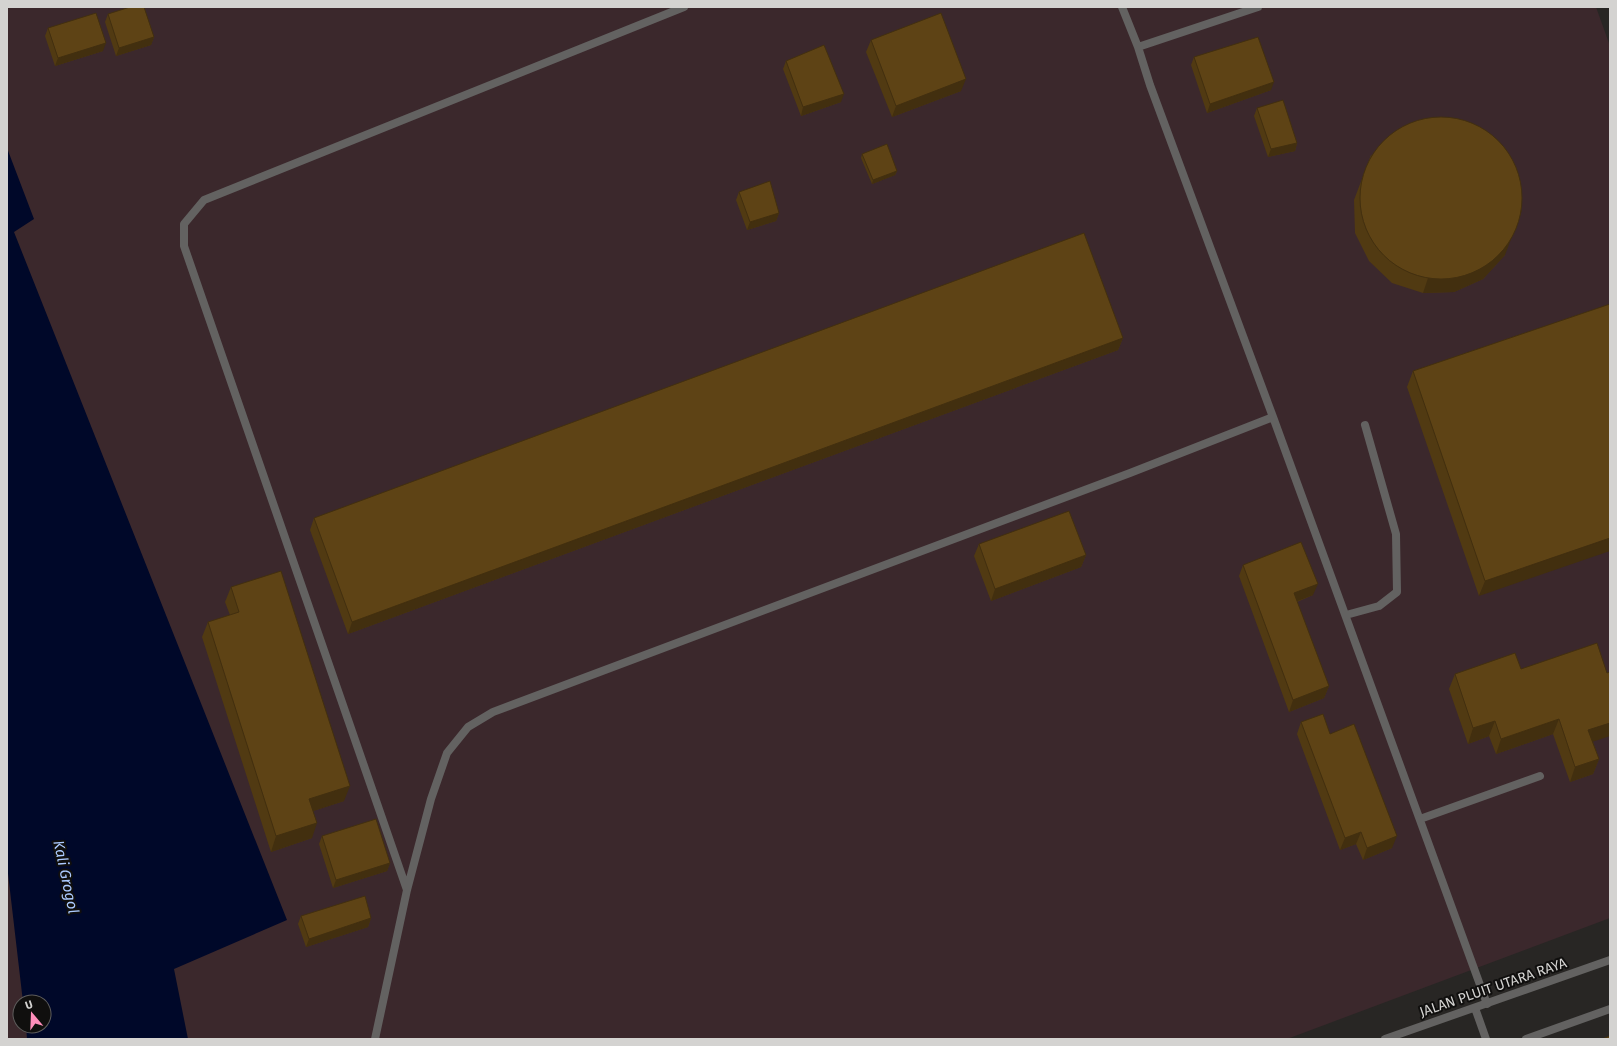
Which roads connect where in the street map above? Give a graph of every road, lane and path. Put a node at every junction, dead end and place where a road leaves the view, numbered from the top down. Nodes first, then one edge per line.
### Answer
1 (684, 7) edge
2 (1122, 7) edge
3 (1258, 7) edge
4 (1138, 47) junction
5 (1273, 417) junction
6 (1365, 425) dead end
7 (1346, 615) junction
8 (1540, 776) dead end
9 (1420, 819) junction
10 (407, 890) junction
11 (1610, 960) edge
12 (1487, 1004) junction
13 (1475, 1008) junction
14 (1610, 1009) edge
15 (375, 1039) edge
16 (1385, 1039) edge
17 (1486, 1039) edge
18 (1526, 1039) edge

1 - 10 street
2 - 4 street
3 - 4 street
4 - 5 street
5 - 7 street
5 - 10 street
6 - 7 street
7 - 9 street
8 - 9 street
9 - 12 street
10 - 15 street
11 - 12 street, JALAN PLUIT UTARA RAYA
12 - 13 street, JALAN PLUIT UTARA RAYA
13 - 16 street, JALAN PLUIT UTARA RAYA
13 - 17 street
14 - 18 street

